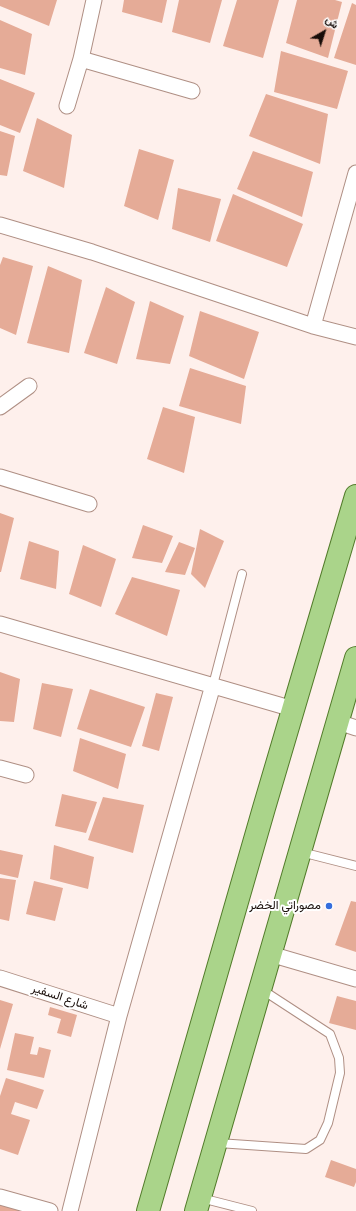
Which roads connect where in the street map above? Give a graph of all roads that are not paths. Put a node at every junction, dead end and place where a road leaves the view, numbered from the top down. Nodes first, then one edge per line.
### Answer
1 (94, 0) edge
2 (80, 59) junction
3 (192, 91) dead end
4 (67, 106) dead end
5 (356, 173) edge
6 (0, 225) edge
7 (313, 326) junction
8 (356, 337) edge
9 (29, 386) dead end
10 (0, 407) edge
11 (0, 477) edge
12 (356, 496) edge
13 (89, 504) dead end
14 (242, 574) dead end
15 (0, 624) edge
16 (356, 658) edge
17 (213, 686) junction
18 (293, 709) junction
19 (347, 725) edge
20 (0, 768) edge
21 (26, 775) dead end
22 (300, 851) junction
23 (356, 866) edge
24 (270, 954) junction
25 (0, 978) edge
26 (356, 979) edge
27 (261, 988) junction
28 (119, 1016) junction
29 (216, 1143) junction
30 (0, 1197) edge
31 (198, 1204) edge
32 (50, 1211) edge
33 (70, 1211) edge
34 (148, 1211) edge
35 (252, 1211) edge

1 - 2 street
2 - 3 street
2 - 4 street
5 - 7 street
6 - 7 street
7 - 8 street
9 - 10 street
11 - 13 street
12 - 18 main road
14 - 17 lane
15 - 17 street
16 - 19 main road
17 - 18 street
17 - 28 street
18 - 34 main road
19 - 22 main road
20 - 21 street
22 - 23 lane
22 - 24 main road
24 - 26 street
24 - 27 main road
25 - 28 street, شارع السفير
27 - 29 main road
27 - 29 lane
28 - 33 street
29 - 31 main road
30 - 32 street
31 - 35 lane

